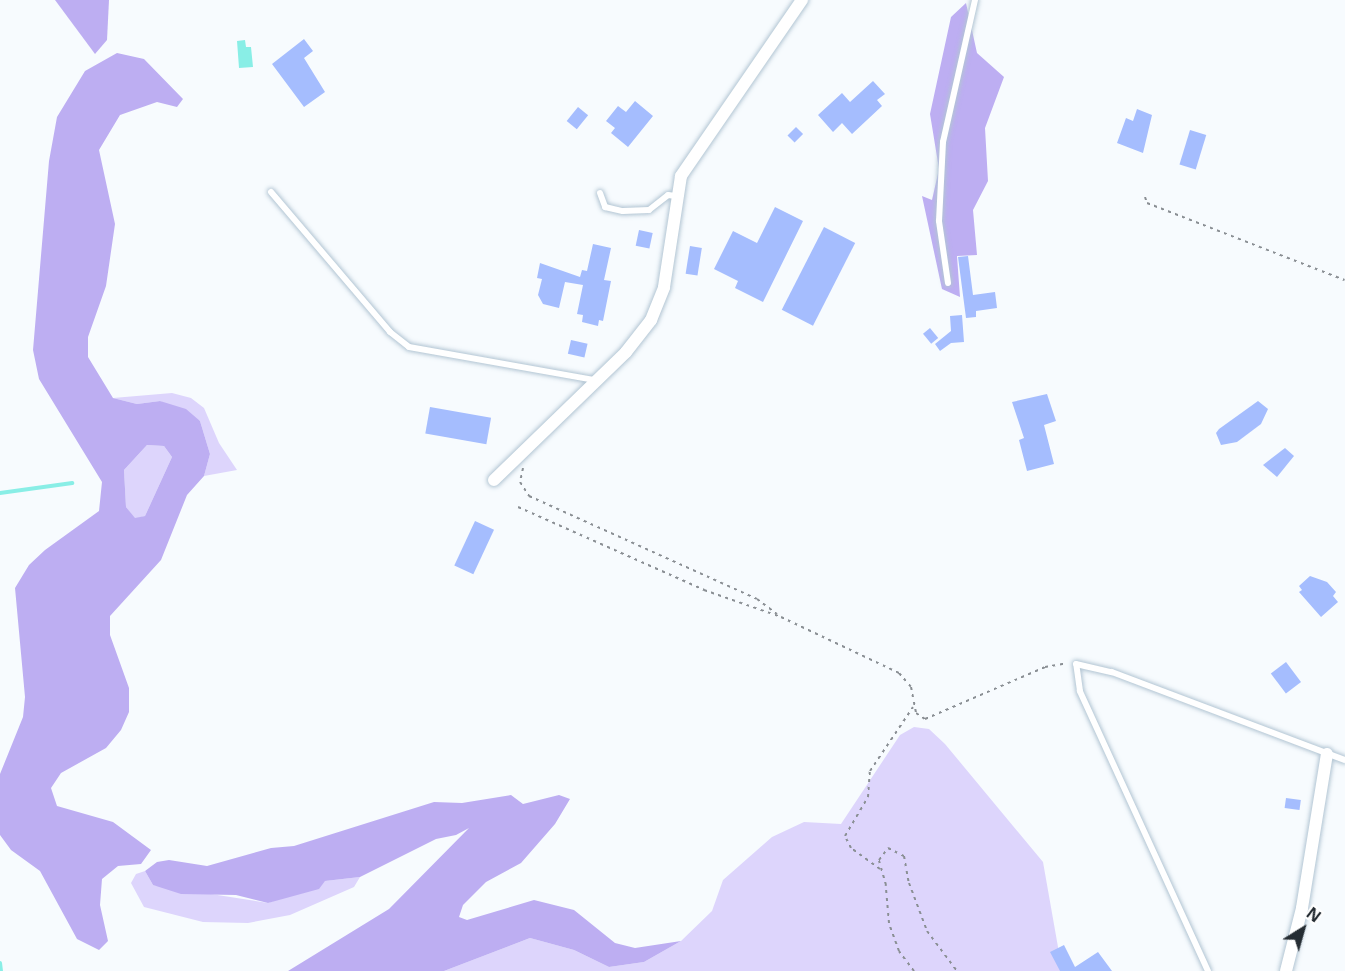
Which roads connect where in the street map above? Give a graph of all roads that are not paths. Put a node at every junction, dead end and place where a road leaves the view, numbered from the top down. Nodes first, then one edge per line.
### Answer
1 (802, 0) edge
2 (975, 0) edge
3 (271, 192) dead end
4 (600, 193) dead end
5 (676, 195) junction
6 (948, 283) dead end
7 (595, 380) junction
8 (494, 480) dead end
9 (1327, 754) junction
10 (1345, 760) edge
11 (1208, 971) edge
12 (1286, 971) edge

1 - 5 street
2 - 6 lane
3 - 7 lane
4 - 5 lane
5 - 7 street
7 - 8 street
9 - 10 lane
9 - 11 lane
9 - 12 street

